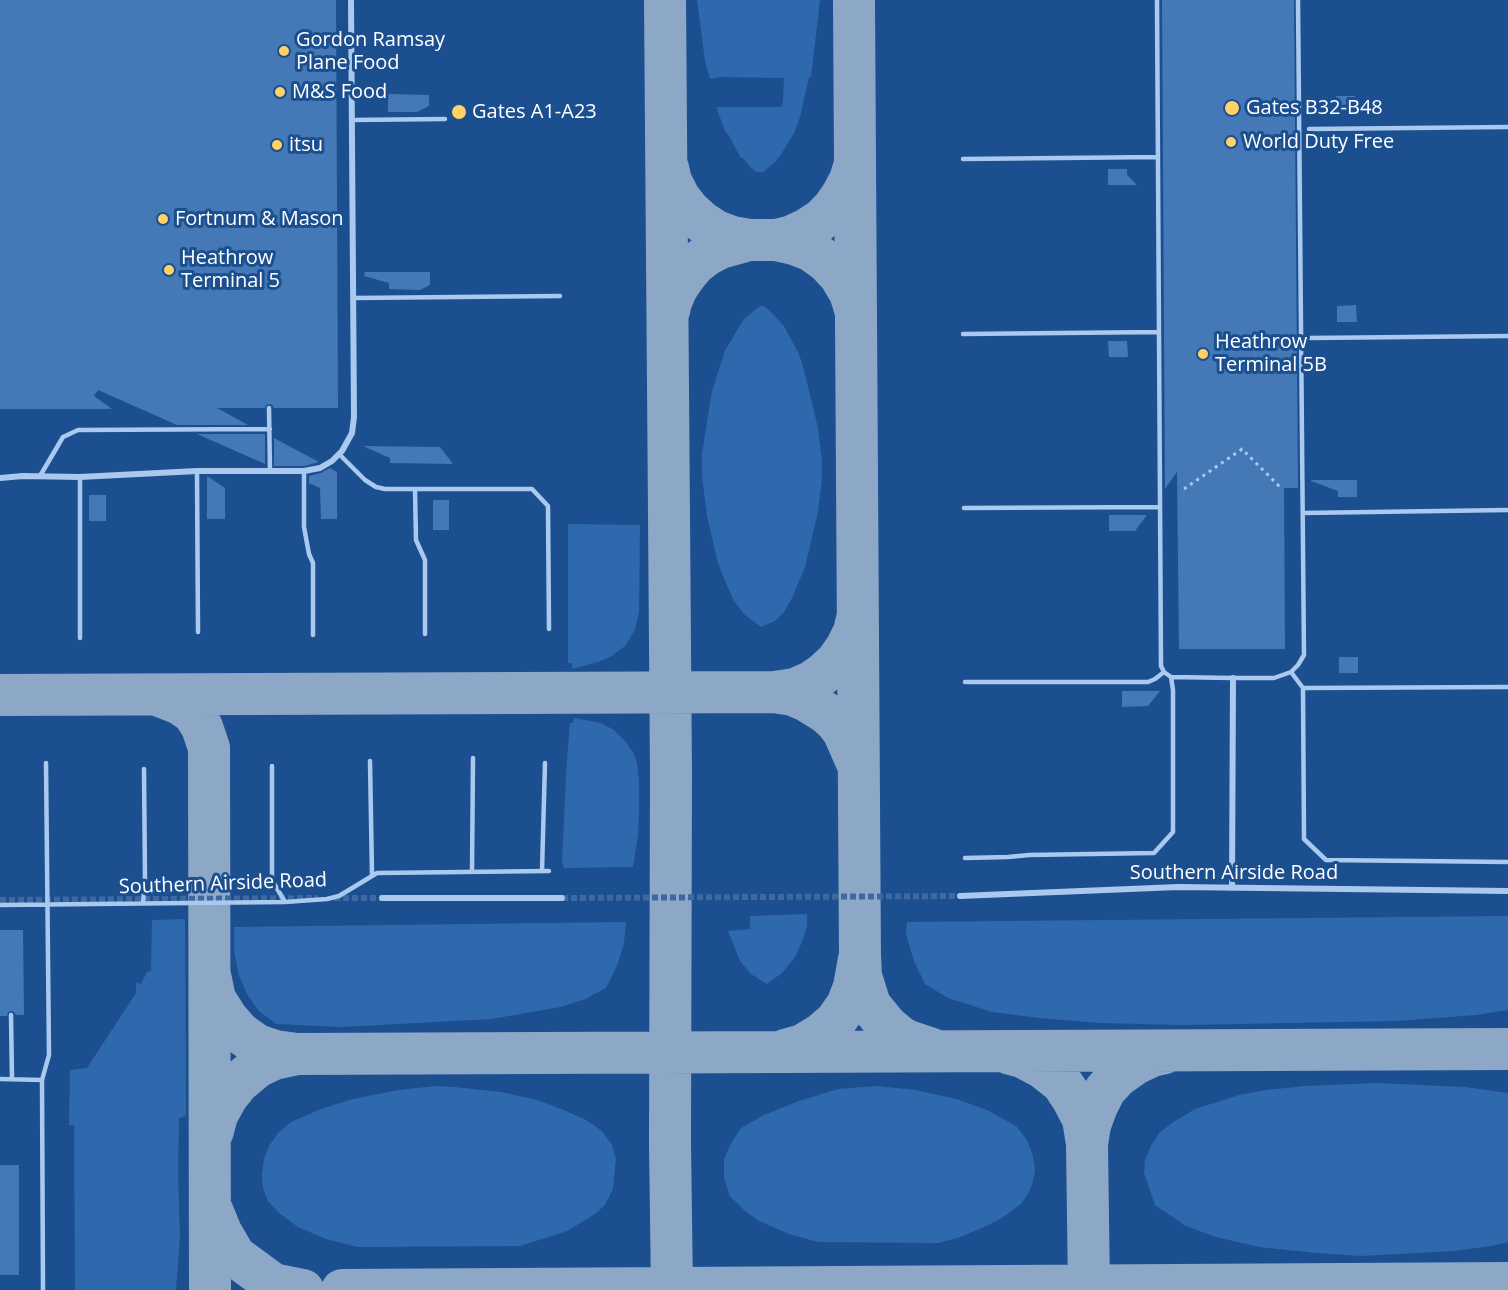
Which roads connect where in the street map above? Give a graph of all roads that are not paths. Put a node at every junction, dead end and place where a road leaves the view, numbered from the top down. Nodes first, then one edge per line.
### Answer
1 (351, 0) edge
2 (1157, 0) edge
3 (1298, 0) edge
4 (445, 119) dead end
5 (352, 120) junction
6 (1508, 127) edge
7 (1309, 129) dead end
8 (1158, 157) junction
9 (963, 159) dead end
10 (560, 296) dead end
11 (354, 298) junction
12 (1159, 332) junction
13 (963, 334) dead end
14 (1508, 336) edge
15 (1310, 338) dead end
16 (269, 408) dead end
17 (270, 429) junction
18 (339, 454) junction
19 (196, 471) junction
20 (270, 471) junction
21 (304, 471) junction
22 (40, 476) junction
23 (80, 477) junction
24 (0, 478) edge
25 (415, 490) junction
26 (1160, 507) junction
27 (964, 508) dead end
28 (1508, 510) edge
29 (1303, 513) junction
30 (549, 629) dead end
31 (198, 632) dead end
32 (425, 634) dead end
33 (313, 635) dead end
34 (80, 638) dead end
35 (1164, 672) junction
36 (1291, 672) junction
37 (1171, 676) junction
38 (1233, 678) junction
39 (964, 682) dead end
40 (1508, 687) edge
41 (1303, 688) junction
42 (473, 758) dead end
43 (370, 761) dead end
44 (46, 763) dead end
45 (545, 763) dead end
46 (272, 766) dead end
47 (144, 769) dead end
48 (965, 858) dead end
49 (1508, 862) edge
50 (542, 871) junction
51 (549, 871) dead end
52 (472, 872) junction
53 (372, 875) junction
54 (1232, 888) junction
55 (1508, 891) edge
56 (960, 896) tunnel mouth
57 (382, 898) tunnel mouth
58 (562, 898) tunnel mouth
59 (285, 902) junction
60 (143, 903) junction
61 (0, 905) edge
62 (47, 905) junction
63 (11, 1016) dead end
64 (0, 1079) edge
65 (12, 1079) junction
66 (42, 1080) junction
67 (43, 1290) edge

1 - 5 street
2 - 8 lane
3 - 29 lane
4 - 5 lane
5 - 11 street
6 - 7 lane
8 - 9 lane
8 - 12 lane
10 - 11 lane
11 - 18 street
12 - 13 lane
12 - 26 lane
14 - 15 lane
16 - 17 lane
17 - 20 lane
17 - 22 lane
18 - 21 street
18 - 25 lane
19 - 20 street
19 - 23 street
19 - 31 lane
20 - 21 street
21 - 33 lane
22 - 23 street
22 - 24 street
23 - 34 lane
25 - 30 lane
25 - 32 lane
26 - 27 lane
26 - 35 lane
28 - 29 lane
29 - 36 lane
35 - 37 lane
35 - 39 lane
36 - 38 lane
36 - 41 lane
37 - 38 lane
37 - 48 lane
38 - 54 street
40 - 41 lane
41 - 49 lane
42 - 52 lane
43 - 53 lane
44 - 62 lane
45 - 50 lane
46 - 59 lane
47 - 60 lane
50 - 51 lane, Southern Airside Road
50 - 52 lane, Southern Airside Road
52 - 53 lane, Southern Airside Road
53 - 59 lane, Southern Airside Road
54 - 55 street, Southern Airside Road
54 - 56 street, Southern Airside Road
57 - 58 street
59 - 60 lane, Southern Airside Road
60 - 62 lane, Southern Airside Road
61 - 62 lane, Southern Airside Road
62 - 66 lane
63 - 65 lane
64 - 65 lane
65 - 66 lane
66 - 67 lane

